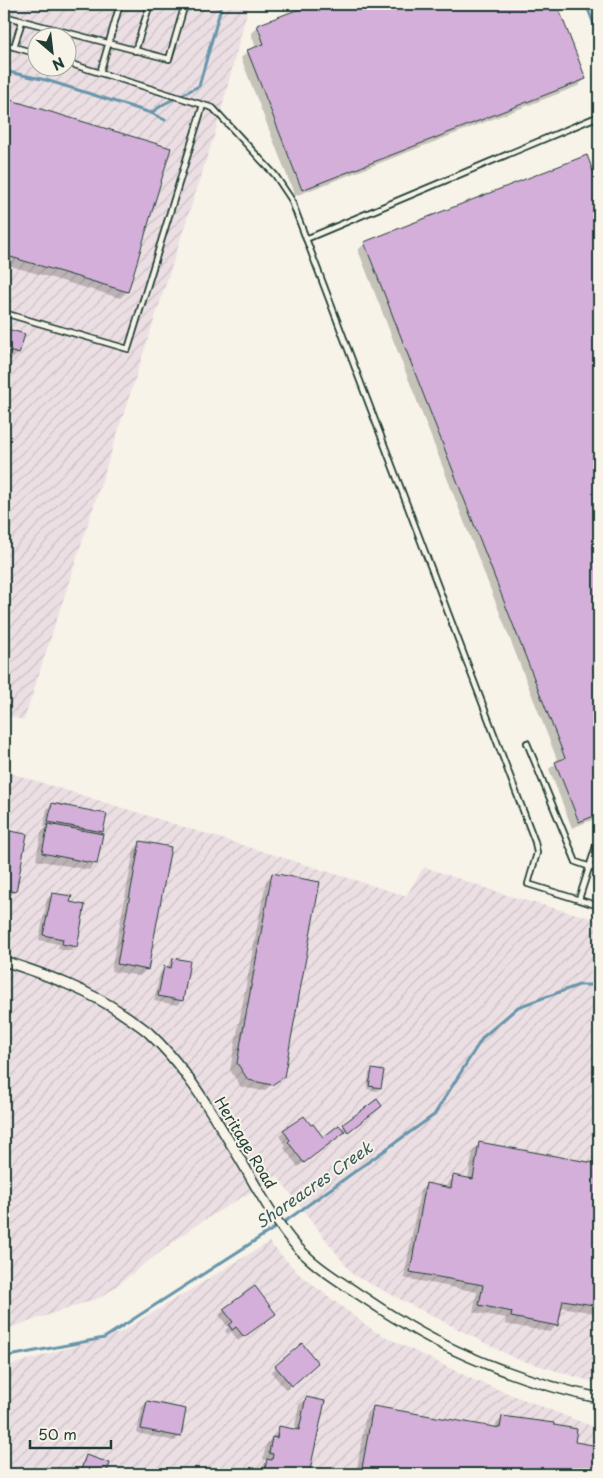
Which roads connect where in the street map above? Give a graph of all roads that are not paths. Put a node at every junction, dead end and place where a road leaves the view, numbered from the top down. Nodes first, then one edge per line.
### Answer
1 (120, 4) edge
2 (150, 4) edge
3 (185, 4) edge
4 (4, 16) edge
5 (22, 21) junction
6 (4, 44) edge
7 (108, 44) junction
8 (14, 47) junction
9 (28, 51) edge
10 (135, 51) junction
11 (78, 66) edge
12 (100, 73) junction
13 (204, 105) junction
14 (599, 116) edge
15 (306, 239) junction
16 (4, 313) edge
17 (527, 744) dead end
18 (599, 842) edge
19 (589, 867) junction
20 (599, 870) edge
21 (579, 899) junction
22 (599, 906) edge
23 (4, 961) edge
24 (599, 1398) edge

1 - 7 lane
2 - 10 lane
3 - 10 lane
4 - 5 lane
5 - 7 lane
5 - 8 lane
6 - 8 lane
7 - 10 lane
7 - 12 lane
8 - 9 lane
11 - 12 lane
12 - 13 lane
13 - 15 lane
13 - 16 lane
14 - 15 lane
15 - 21 lane
17 - 19 lane
18 - 19 lane
19 - 20 lane
19 - 21 lane
21 - 22 lane
23 - 24 street, Heritage Road

